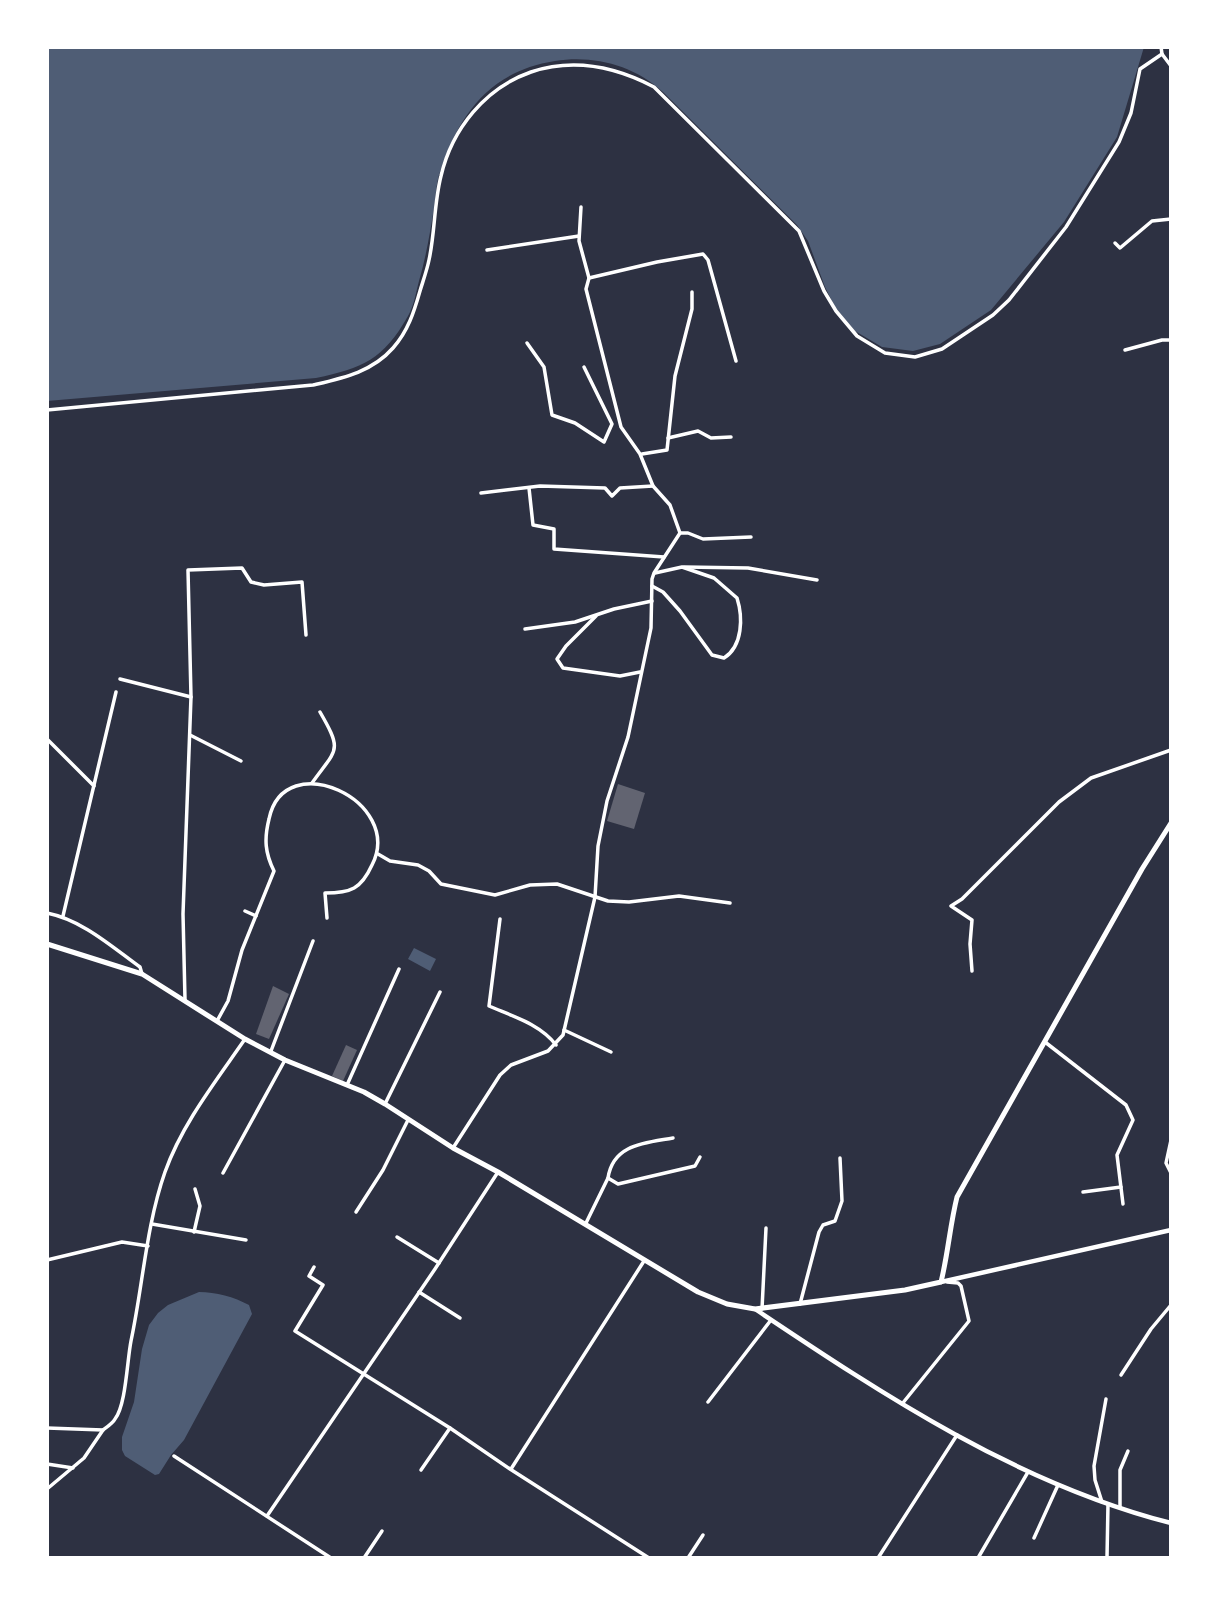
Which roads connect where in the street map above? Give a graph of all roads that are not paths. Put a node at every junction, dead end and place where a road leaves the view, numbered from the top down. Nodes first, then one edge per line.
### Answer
1 (1161, 47) edge
2 (1162, 54) junction
3 (1171, 66) edge
4 (581, 207) dead end
5 (1171, 219) edge
6 (579, 236) junction
7 (1115, 243) dead end
8 (487, 250) dead end
9 (589, 278) junction
10 (692, 292) dead end
11 (1171, 340) edge
12 (527, 343) dead end
13 (1125, 350) dead end
14 (736, 361) dead end
15 (584, 367) dead end
16 (47, 410) edge
17 (612, 424) junction
18 (621, 427) junction
19 (731, 437) dead end
20 (668, 438) junction
21 (640, 454) junction
22 (653, 486) junction
23 (529, 488) junction
24 (481, 493) dead end
25 (680, 533) junction
26 (751, 537) dead end
27 (664, 557) junction
28 (682, 567) junction
29 (654, 573) junction
30 (817, 580) dead end
31 (652, 586) junction
32 (652, 601) junction
33 (596, 616) junction
34 (525, 629) dead end
35 (306, 635) dead end
36 (640, 673) junction
37 (120, 680) dead end
38 (116, 692) dead end
39 (191, 696) junction
40 (320, 712) dead end
41 (190, 736) junction
42 (47, 739) edge
43 (1171, 750) edge
44 (240, 761) dead end
45 (312, 783) junction
46 (94, 786) junction
47 (1171, 823) edge
48 (378, 854) junction
49 (595, 897) junction
50 (730, 903) dead end
51 (245, 911) dead end
52 (47, 912) edge
53 (64, 916) junction
54 (256, 916) junction
55 (327, 918) dead end
56 (500, 919) dead end
57 (313, 941) dead end
58 (47, 944) edge
59 (399, 969) dead end
60 (972, 971) dead end
61 (142, 974) junction
62 (440, 992) dead end
63 (185, 1001) junction
64 (217, 1022) junction
65 (564, 1030) junction
66 (245, 1039) junction
67 (1045, 1042) junction
68 (556, 1045) junction
69 (271, 1052) junction
70 (611, 1052) dead end
71 (285, 1060) junction
72 (347, 1085) junction
73 (385, 1104) junction
74 (408, 1120) junction
75 (673, 1138) dead end
76 (1171, 1140) edge
77 (453, 1148) junction
78 (700, 1157) dead end
79 (840, 1158) dead end
80 (498, 1172) junction
81 (223, 1173) dead end
82 (1171, 1173) edge
83 (608, 1178) junction
84 (1121, 1187) junction
85 (195, 1189) dead end
86 (1083, 1192) dead end
87 (1123, 1205) dead end
88 (356, 1212) dead end
89 (152, 1224) junction
90 (585, 1225) junction
91 (766, 1228) dead end
92 (1171, 1230) edge
93 (194, 1232) junction
94 (397, 1237) dead end
95 (246, 1240) dead end
96 (148, 1246) junction
97 (47, 1260) edge
98 (644, 1261) junction
99 (439, 1263) junction
100 (314, 1267) dead end
101 (941, 1282) junction
102 (419, 1292) junction
103 (800, 1304) junction
104 (1171, 1305) edge
105 (759, 1309) junction
106 (460, 1318) dead end
107 (771, 1320) junction
108 (362, 1374) junction
109 (1121, 1375) dead end
110 (1106, 1399) dead end
111 (708, 1402) dead end
112 (902, 1404) junction
113 (47, 1428) edge
114 (450, 1428) junction
115 (103, 1430) junction
116 (957, 1435) junction
117 (1128, 1451) dead end
118 (174, 1456) dead end
119 (47, 1464) edge
120 (73, 1468) junction
121 (510, 1469) junction
122 (421, 1470) dead end
123 (1028, 1472) junction
124 (1058, 1485) junction
125 (47, 1489) edge
126 (1105, 1503) junction
127 (1120, 1507) junction
128 (267, 1516) junction
129 (1171, 1523) edge
130 (382, 1531) dead end
131 (703, 1535) dead end
132 (1034, 1538) dead end
133 (641, 1553) junction
134 (331, 1558) edge
135 (363, 1558) edge
136 (638, 1558) edge
137 (649, 1558) edge
138 (688, 1558) edge
139 (877, 1558) edge
140 (978, 1558) edge
141 (1107, 1558) edge

1 - 2 street
2 - 3 street
2 - 16 street
4 - 6 street
5 - 7 street
6 - 8 street
6 - 9 street
9 - 14 street
9 - 18 street
10 - 20 street
11 - 13 street
12 - 17 street
15 - 17 street
17 - 18 street
18 - 21 street
19 - 20 street
20 - 21 street
21 - 22 street
22 - 23 street
22 - 25 street
23 - 24 street
23 - 27 street
25 - 26 street
25 - 27 street
27 - 29 street
28 - 29 street
28 - 30 street
28 - 31 street
29 - 31 street
31 - 32 street
32 - 33 street
32 - 36 street
33 - 34 street
33 - 36 street
35 - 39 street
36 - 49 street
37 - 39 street
38 - 46 street
39 - 41 street
40 - 45 street
41 - 44 street
41 - 63 street
42 - 46 street
43 - 60 street
45 - 48 street
45 - 54 street
46 - 53 street
47 - 67 main road
48 - 49 street
48 - 55 street
49 - 50 street
49 - 65 street
51 - 54 street
52 - 53 street
53 - 61 street
54 - 64 street
56 - 68 street
57 - 69 street
58 - 61 main road
59 - 72 street
61 - 63 main road
62 - 73 street
63 - 64 main road
64 - 66 main road
65 - 68 street
65 - 70 street
66 - 69 main road
66 - 89 street
67 - 84 street
67 - 101 main road
68 - 77 street
69 - 71 main road
71 - 72 main road
71 - 81 street
72 - 73 main road
73 - 74 main road
74 - 77 main road
74 - 88 street
75 - 83 street
76 - 82 street
77 - 80 main road
78 - 83 street
79 - 103 street
80 - 90 main road
80 - 99 street
83 - 90 street
84 - 86 street
84 - 87 street
85 - 93 street
89 - 93 street
89 - 96 street
90 - 98 main road
91 - 105 street
92 - 101 street
93 - 95 street
94 - 99 street
96 - 97 street
96 - 115 street
98 - 105 main road
98 - 121 street
99 - 102 street
100 - 108 street
101 - 103 main road
101 - 112 street
102 - 106 street
102 - 108 street
103 - 105 main road
104 - 109 street
105 - 107 street
107 - 111 street
107 - 112 street
108 - 114 street
108 - 128 street
110 - 126 street
112 - 116 street
113 - 115 street
114 - 121 street
114 - 122 street
115 - 120 street
116 - 123 street
116 - 139 street
117 - 127 street
118 - 128 street
119 - 120 street
120 - 125 street
121 - 133 street
123 - 124 street
123 - 140 street
124 - 126 street
124 - 132 street
126 - 127 street
126 - 141 street
127 - 129 street
128 - 134 street
130 - 135 street
131 - 138 street
133 - 136 street
133 - 137 street

